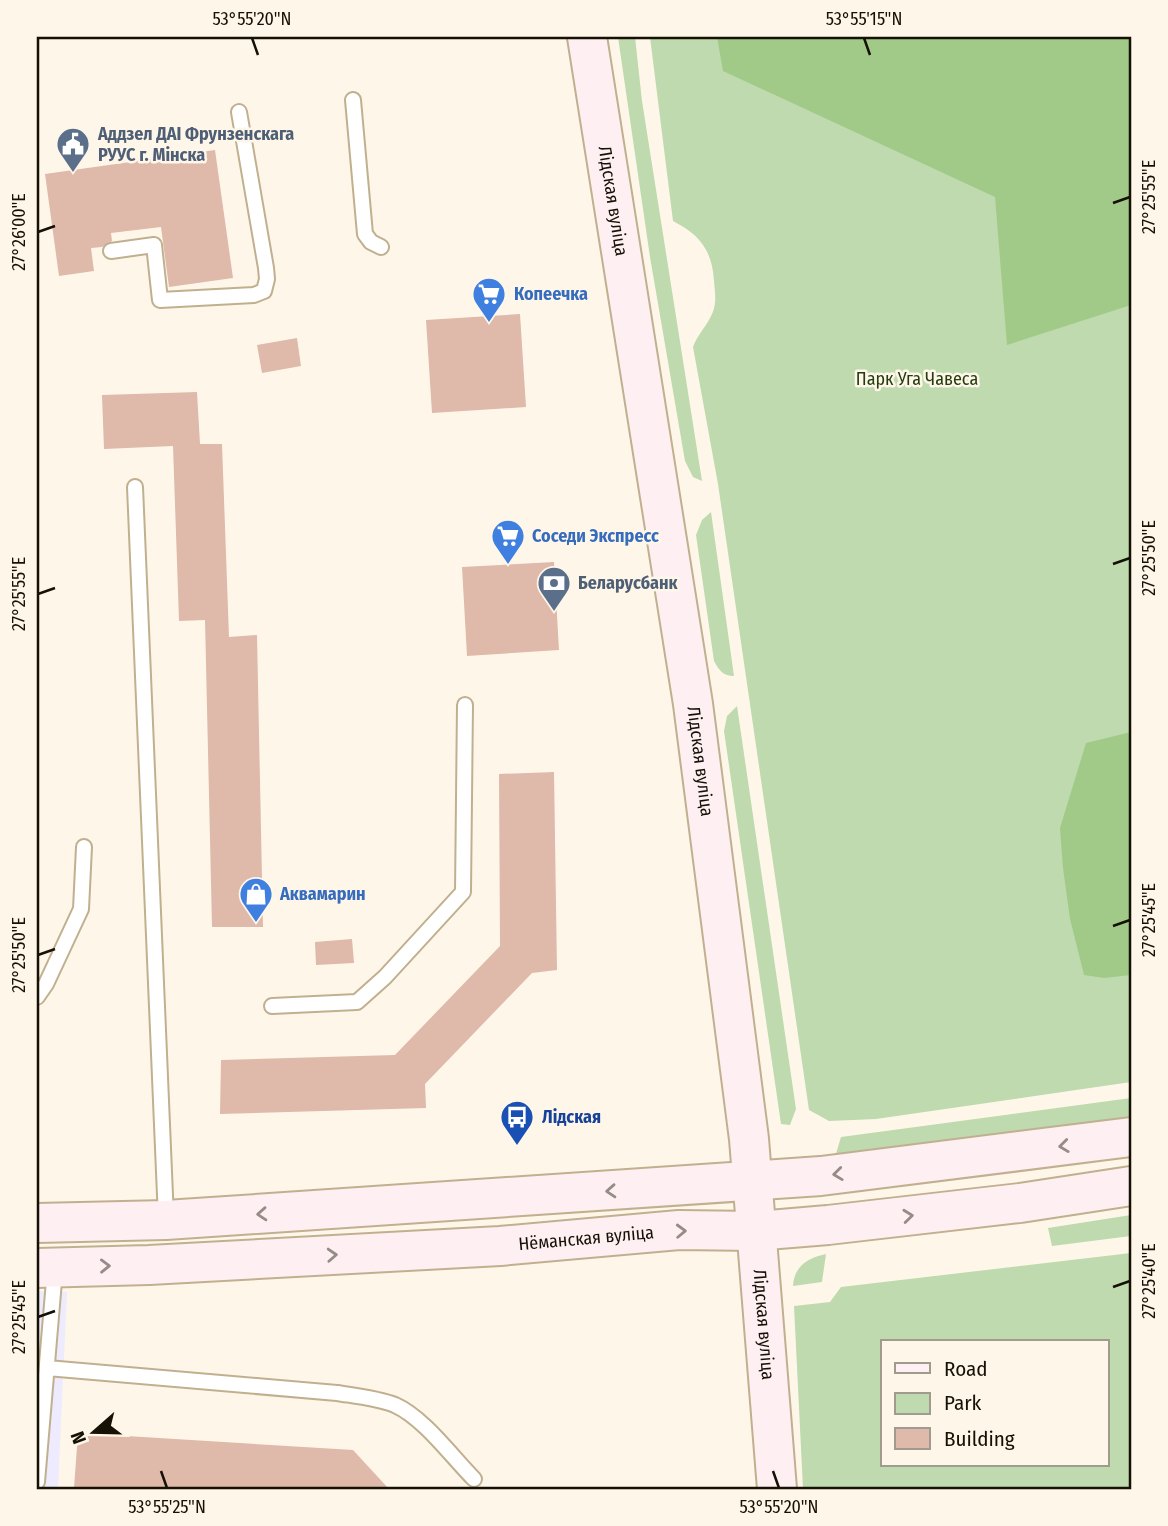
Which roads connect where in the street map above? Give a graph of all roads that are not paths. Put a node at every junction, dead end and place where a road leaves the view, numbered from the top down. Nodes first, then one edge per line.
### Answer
1 (587, 37) edge
2 (353, 100) dead end
3 (239, 111) dead end
4 (381, 247) dead end
5 (111, 251) dead end
6 (135, 486) dead end
7 (465, 705) dead end
8 (84, 847) dead end
9 (37, 997) edge
10 (272, 1006) dead end
11 (1131, 1137) edge
12 (751, 1180) junction
13 (1131, 1186) edge
14 (166, 1220) junction
15 (37, 1223) edge
16 (757, 1231) junction
17 (46, 1268) edge
18 (47, 1368) junction
19 (474, 1479) dead end
20 (37, 1482) edge
21 (777, 1489) edge

1 - 12 main road, Лідская вуліца
2 - 4 lane
3 - 5 lane
6 - 14 lane
7 - 10 lane
8 - 9 lane
11 -> 12 main road
12 -> 14 main road
12 - 16 main road, Лідская вуліца
16 -> 13 main road, Нёманская вуліца
14 - 15 main road
17 -> 16 main road, Нёманская вуліца
16 - 21 main road, Лідская вуліца
17 - 18 lane
18 - 19 lane
18 - 20 lane

